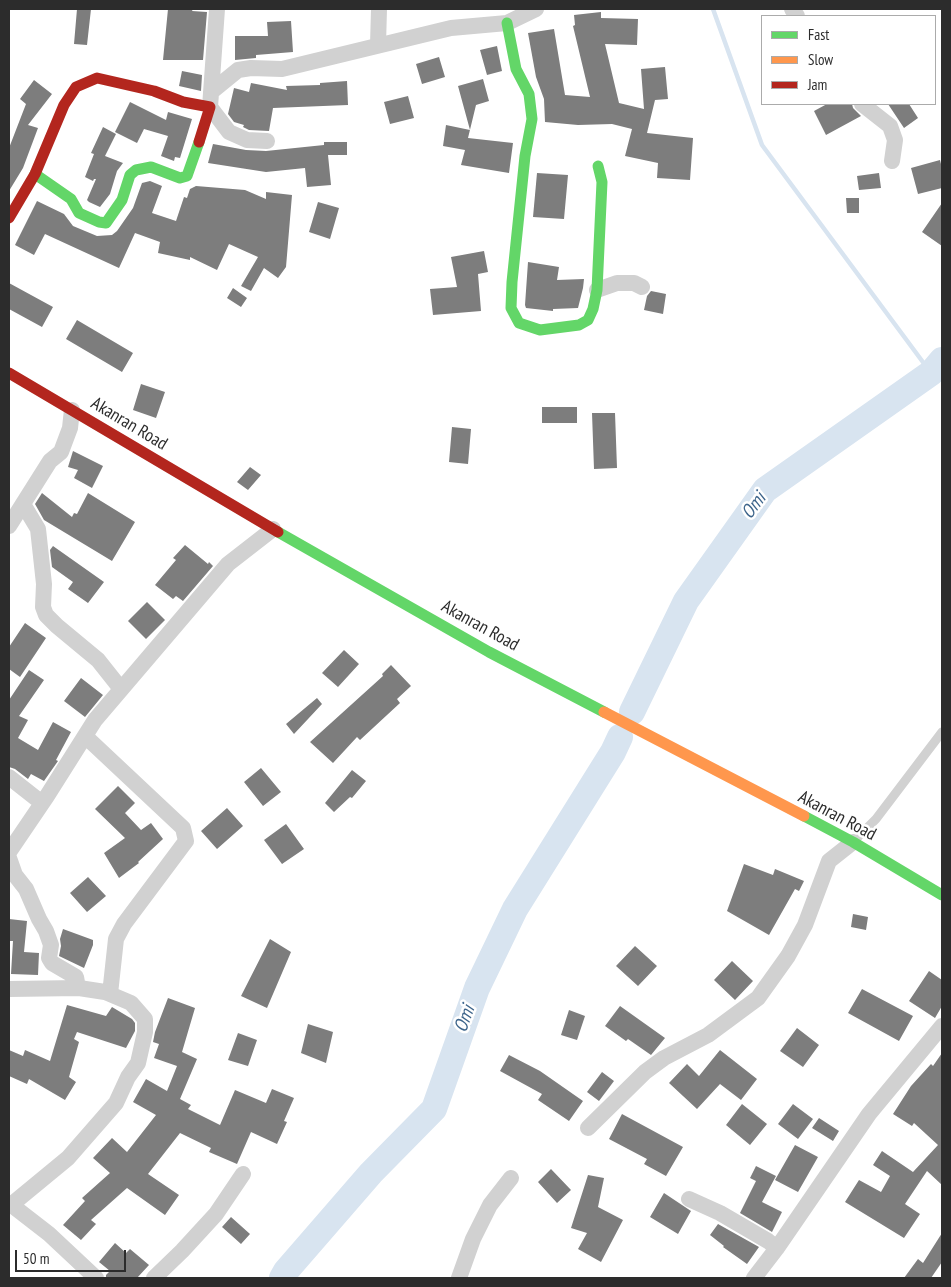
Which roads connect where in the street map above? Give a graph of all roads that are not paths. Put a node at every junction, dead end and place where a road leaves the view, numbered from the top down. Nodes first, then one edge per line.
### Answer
1 (217, 9) edge
2 (380, 9) edge
3 (536, 9) edge
4 (507, 23) junction
5 (378, 45) junction
6 (211, 99) junction
7 (863, 105) edge
8 (267, 141) dead end
9 (892, 161) dead end
10 (598, 166) dead end
11 (35, 174) junction
12 (9, 218) edge
13 (642, 287) dead end
14 (597, 290) junction
15 (9, 372) edge
16 (72, 410) junction
17 (23, 504) junction
18 (9, 526) edge
19 (273, 529) junction
20 (121, 689) junction
21 (942, 732) edge
22 (84, 736) junction
23 (9, 777) edge
24 (42, 803) junction
25 (853, 842) junction
26 (9, 852) edge
27 (9, 858) edge
28 (942, 895) edge
29 (78, 988) junction
30 (9, 989) edge
31 (110, 994) junction
32 (942, 1026) edge
33 (588, 1128) dead end
34 (244, 1174) dead end
35 (511, 1178) dead end
36 (689, 1199) dead end
37 (10, 1204) edge
38 (777, 1248) junction
39 (96, 1278) edge
40 (154, 1278) edge
41 (459, 1278) edge
42 (754, 1278) edge

1 - 6 street
2 - 5 street
3 - 4 street
4 - 5 street
4 - 14 street
5 - 6 street
6 - 8 street
6 - 11 street
6 - 11 street
7 - 9 street
10 - 14 street
11 - 12 street
13 - 14 street
15 - 16 street, Akanran Road
16 - 17 street
16 - 19 street, Akanran Road
17 - 18 street
17 - 20 street
19 - 20 street
19 - 25 street, Akanran Road
20 - 22 street
21 - 25 lane
22 - 24 street
22 - 31 street
23 - 24 street
24 - 26 street
25 - 28 street, Akanran Road
25 - 33 street
27 - 29 street
29 - 30 street
29 - 31 street
31 - 37 street
32 - 38 street
34 - 40 street
35 - 41 street
36 - 38 street
37 - 39 street
38 - 42 street

